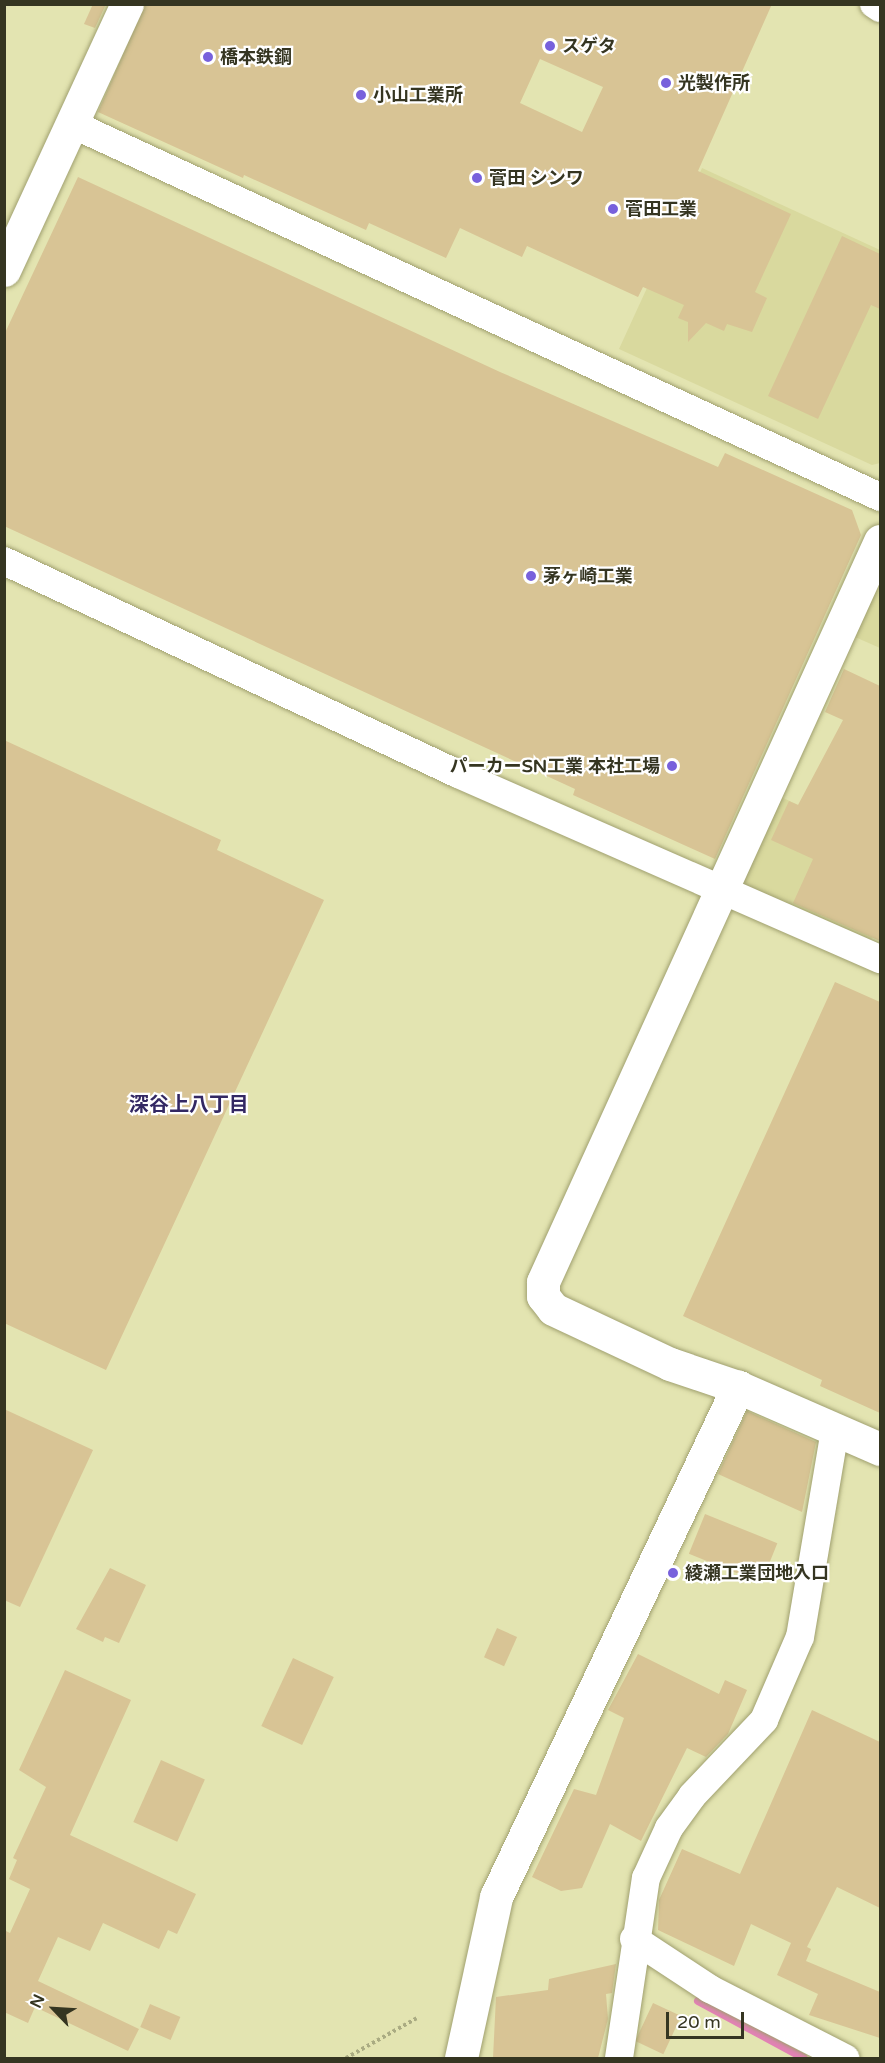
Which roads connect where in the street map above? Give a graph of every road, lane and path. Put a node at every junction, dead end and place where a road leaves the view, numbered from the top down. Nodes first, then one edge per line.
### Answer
1 (127, 4) edge
2 (874, 4) edge
3 (880, 8) edge
4 (72, 124) junction
5 (4, 270) edge
6 (880, 497) edge
7 (880, 541) edge
8 (4, 561) edge
9 (722, 888) junction
10 (880, 959) edge
11 (738, 1387) junction
12 (835, 1429) junction
13 (880, 1449) edge
14 (634, 1939) junction
15 (417, 2018) dead end
16 (346, 2058) edge
17 (461, 2058) edge
18 (619, 2058) edge
19 (845, 2058) edge

1 - 4 street
2 - 3 street
4 - 5 street
4 - 6 street
7 - 9 street
8 - 9 street
9 - 10 street
9 - 11 street
11 - 12 street
11 - 17 street
12 - 13 street
12 - 14 street
14 - 18 street
14 - 19 street
15 - 16 path

